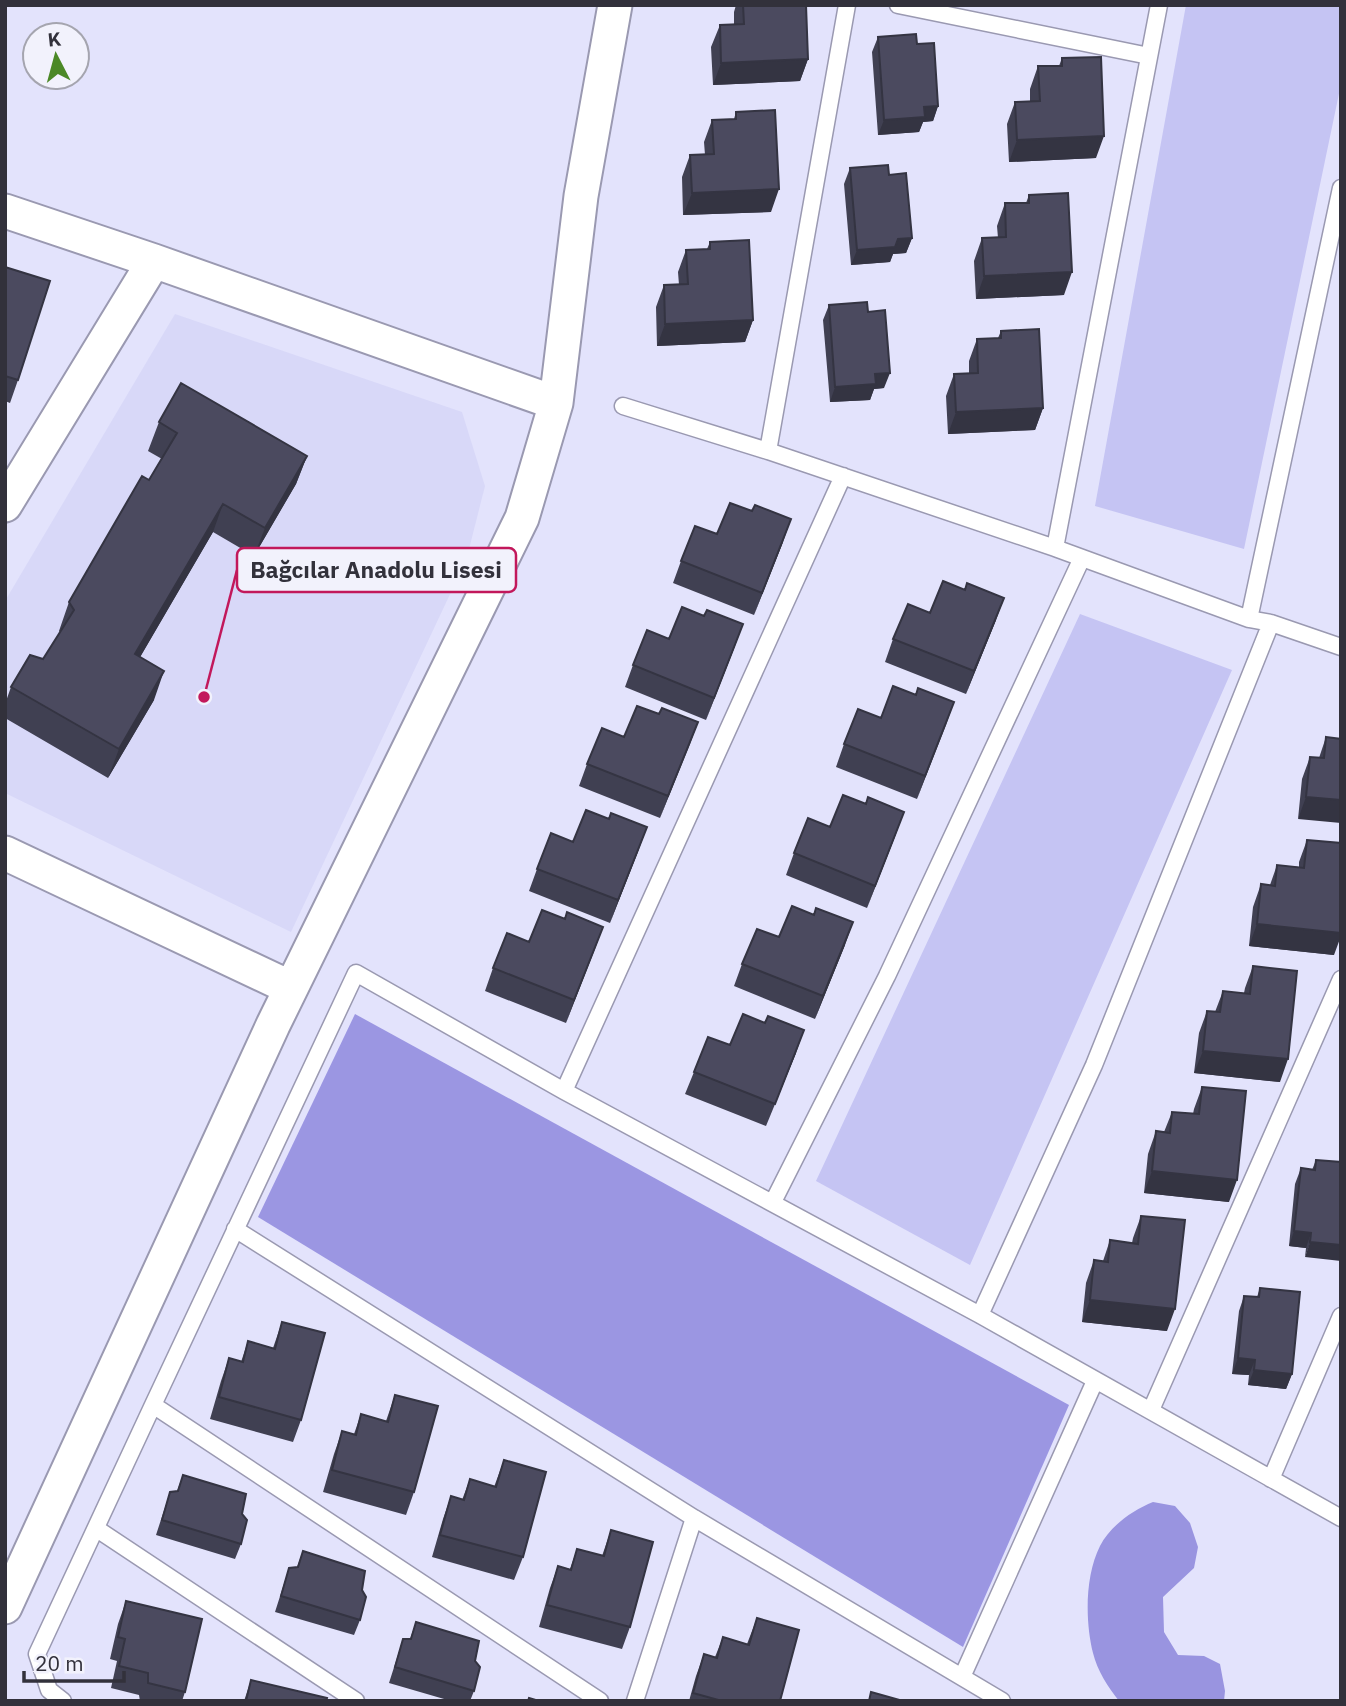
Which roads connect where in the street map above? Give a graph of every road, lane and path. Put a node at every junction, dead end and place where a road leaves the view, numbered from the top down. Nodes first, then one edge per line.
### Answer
1 (615, 5) edge
2 (847, 5) edge
3 (898, 5) edge
4 (1159, 5) edge
5 (1150, 56) junction
6 (1341, 188) edge
7 (5, 211) edge
8 (154, 261) junction
9 (556, 403) junction
10 (623, 406) dead end
11 (768, 451) junction
12 (844, 476) junction
13 (5, 505) edge
14 (1055, 548) junction
15 (1082, 558) junction
16 (1249, 619) junction
17 (1271, 623) junction
18 (1341, 647) edge
19 (5, 853) edge
20 (1341, 979) edge
21 (291, 988) junction
22 (565, 1091) junction
23 (773, 1202) junction
24 (235, 1228) junction
25 (980, 1315) junction
26 (1341, 1315) edge
27 (1095, 1381) junction
28 (153, 1405) junction
29 (1151, 1410) junction
30 (1270, 1479) junction
31 (694, 1518) junction
32 (1341, 1518) edge
33 (97, 1529) junction
34 (5, 1607) edge
35 (962, 1677) junction
36 (63, 1701) edge
37 (356, 1701) edge
38 (600, 1701) edge
39 (635, 1701) edge
40 (1002, 1701) edge

1 - 9 street
2 - 11 lane
3 - 5 lane
4 - 5 lane
5 - 14 lane
6 - 16 lane
7 - 8 street
8 - 9 street
8 - 13 street
9 - 21 street
10 - 11 lane
11 - 12 lane
12 - 14 lane
12 - 22 lane
14 - 15 lane
15 - 16 lane
15 - 23 lane
16 - 17 lane
17 - 18 lane
17 - 25 lane
19 - 21 street
20 - 29 lane
21 - 34 street
22 - 23 lane
22 - 24 lane
23 - 25 lane
24 - 28 lane
24 - 31 lane
25 - 27 lane
26 - 30 lane
27 - 29 lane
27 - 35 lane
28 - 33 lane
28 - 38 lane
29 - 30 lane
30 - 32 lane
31 - 35 lane
31 - 39 lane
33 - 36 lane
33 - 37 lane
35 - 40 lane

